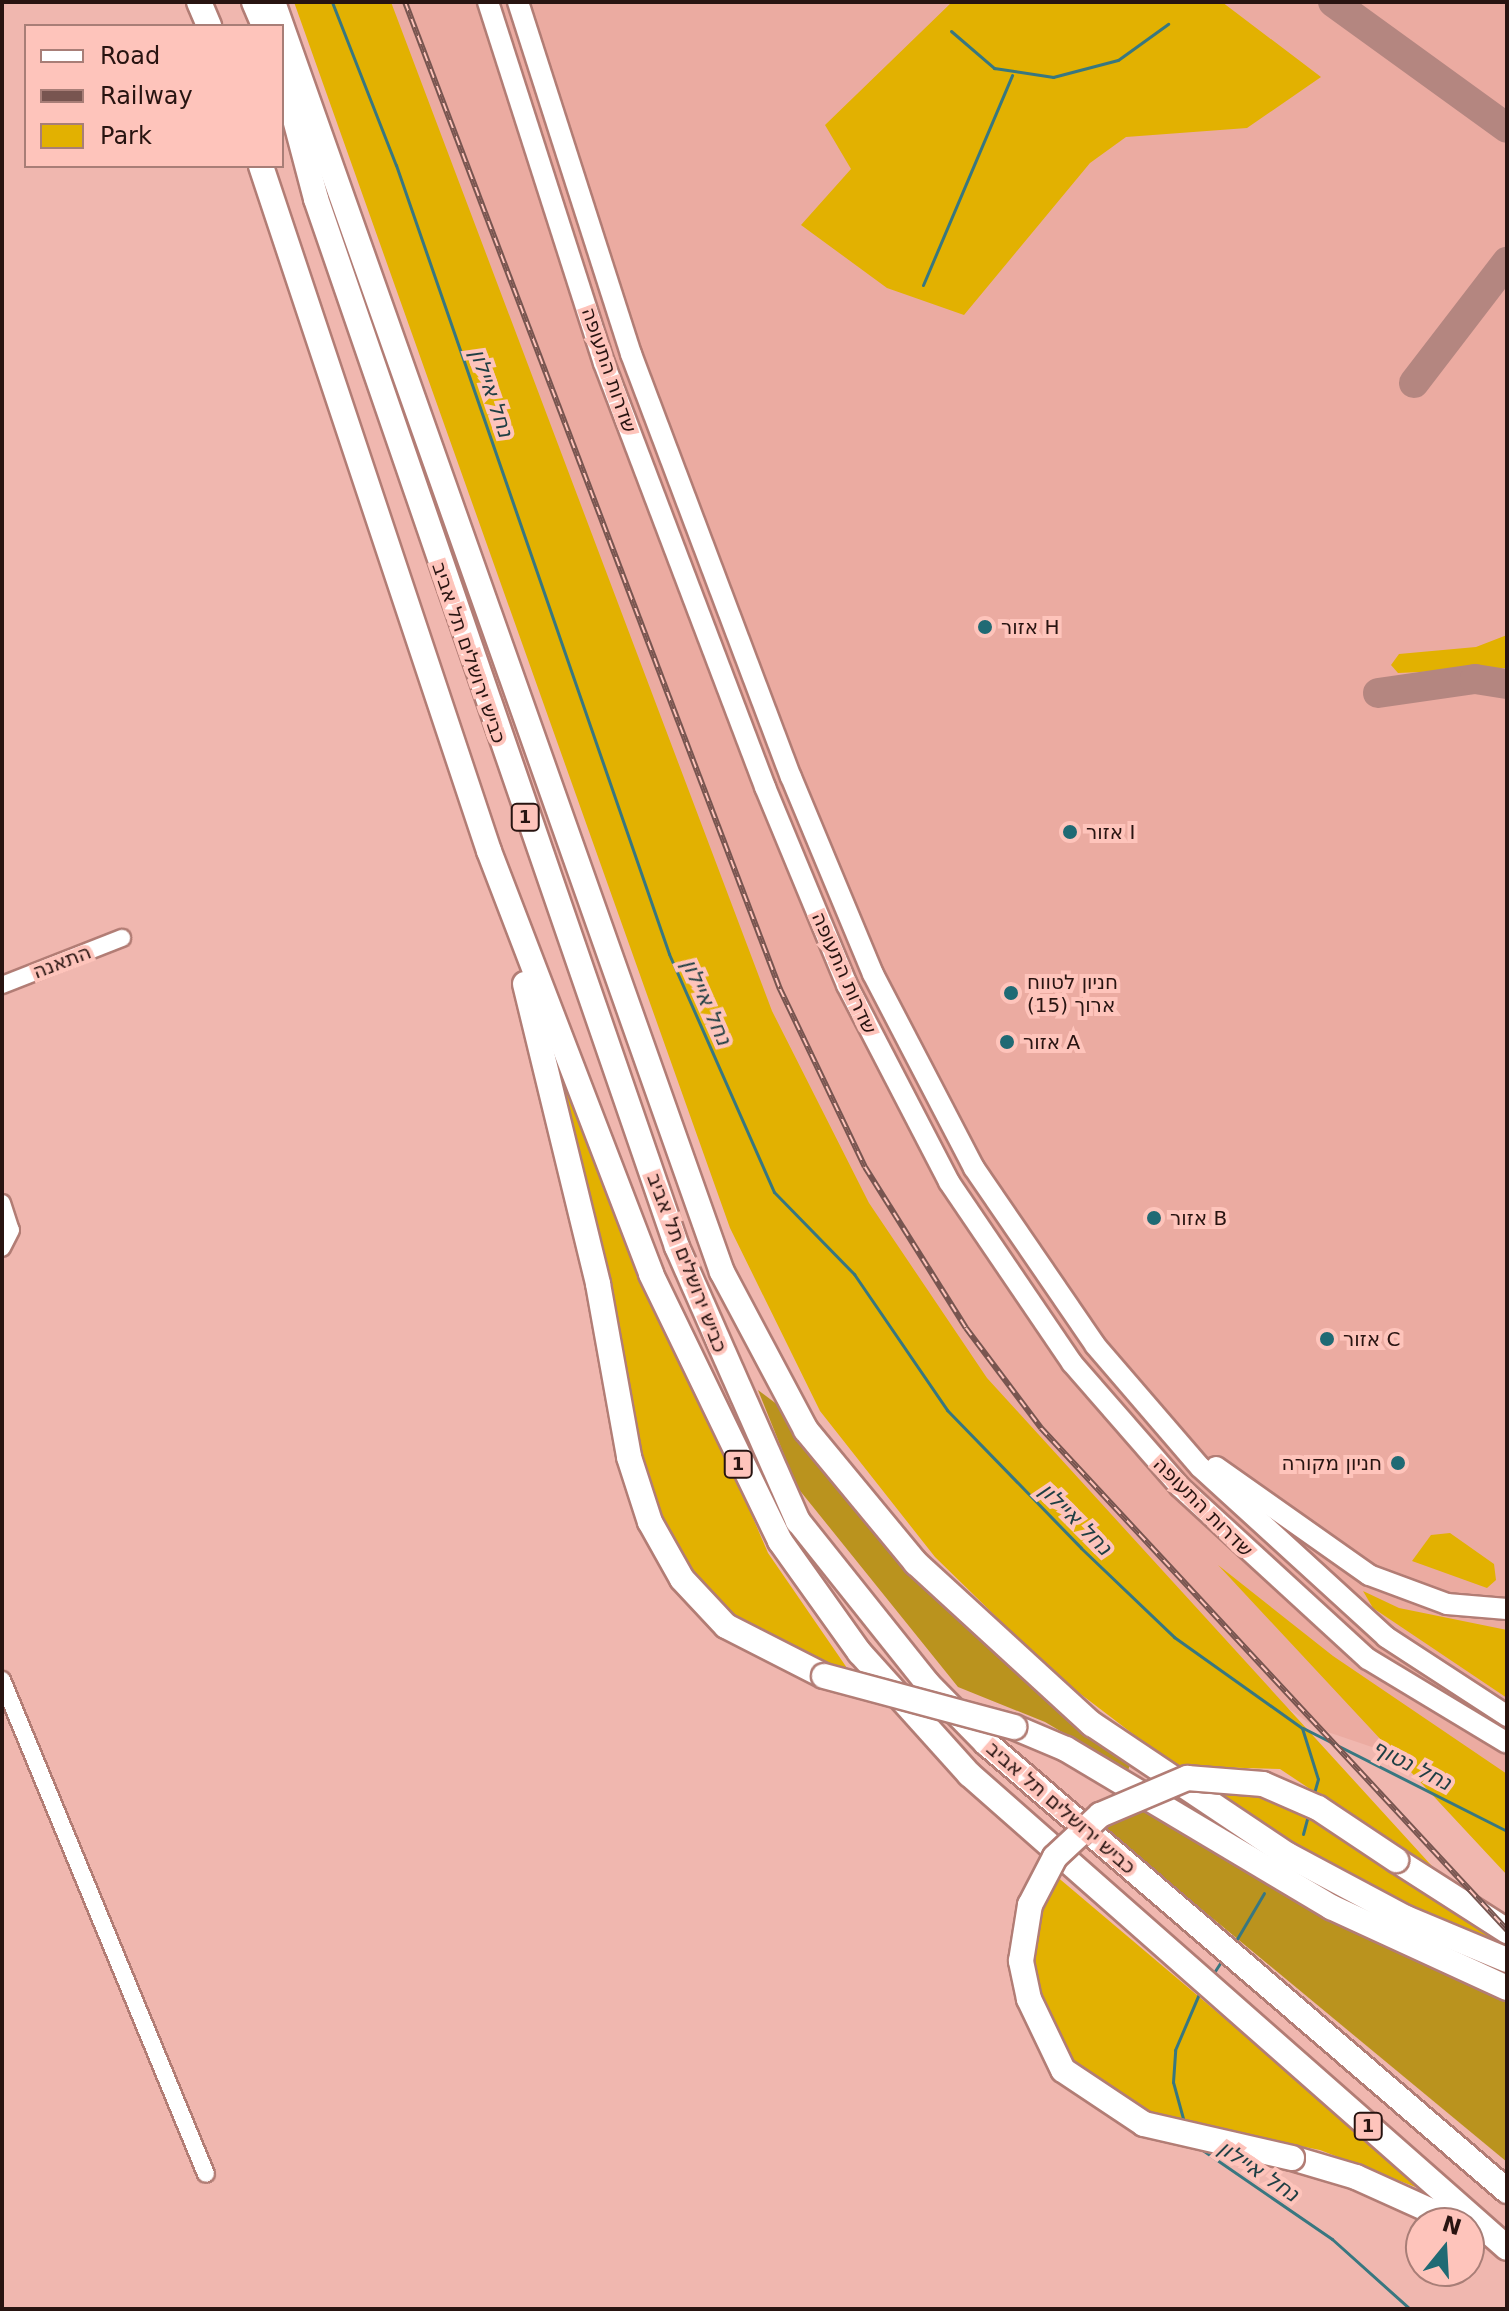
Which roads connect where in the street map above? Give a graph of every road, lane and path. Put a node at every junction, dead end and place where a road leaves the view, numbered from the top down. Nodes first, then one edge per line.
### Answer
1 (199, 2) edge
2 (242, 2) edge
3 (254, 2) edge
4 (273, 2) edge
5 (518, 2) edge
6 (529, 2) edge
7 (488, 7) edge
8 (208, 24) edge
9 (250, 24) edge
10 (263, 24) edge
11 (281, 24) edge
12 (284, 33) edge
13 (284, 78) edge
14 (543, 78) junction
15 (284, 109) edge
16 (262, 168) edge
17 (316, 199) junction
18 (489, 851) junction
19 (122, 938) dead end
20 (2, 985) edge
21 (2, 1203) edge
22 (2, 1248) edge
23 (1119, 1374) junction
24 (1507, 1609) edge
25 (2, 1680) edge
26 (1507, 1716) edge
27 (1507, 1745) edge
28 (1507, 1931) edge
29 (1507, 1960) edge
30 (1507, 1988) edge
31 (206, 2174) dead end
32 (1507, 2191) edge
33 (1423, 2207) edge
34 (1485, 2237) edge
35 (1507, 2249) edge

1 - 8 highway
2 - 9 highway
3 - 10 highway
4 - 11 highway
5 - 14 main road, שדרות התעופה
6 - 14 street
7 - 27 main road, שדרות התעופה
12 - 29 highway
13 - 17 highway, כביש ירושלים תל אביב / 1
14 - 23 main road, שדרות התעופה
15 - 17 highway, 1
16 - 18 highway, כביש ירושלים תל אביב / 1
17 - 32 highway, כביש ירושלים תל אביב / 1
18 - 30 highway, bridge
18 - 35 highway, כביש ירושלים תל אביב / 1
19 - 20 street, התאנה
21 - 22 street
23 - 24 main road
23 - 26 main road, שדרות התעופה
25 - 31 street
28 - 33 highway, bridge
34 - 35 highway

